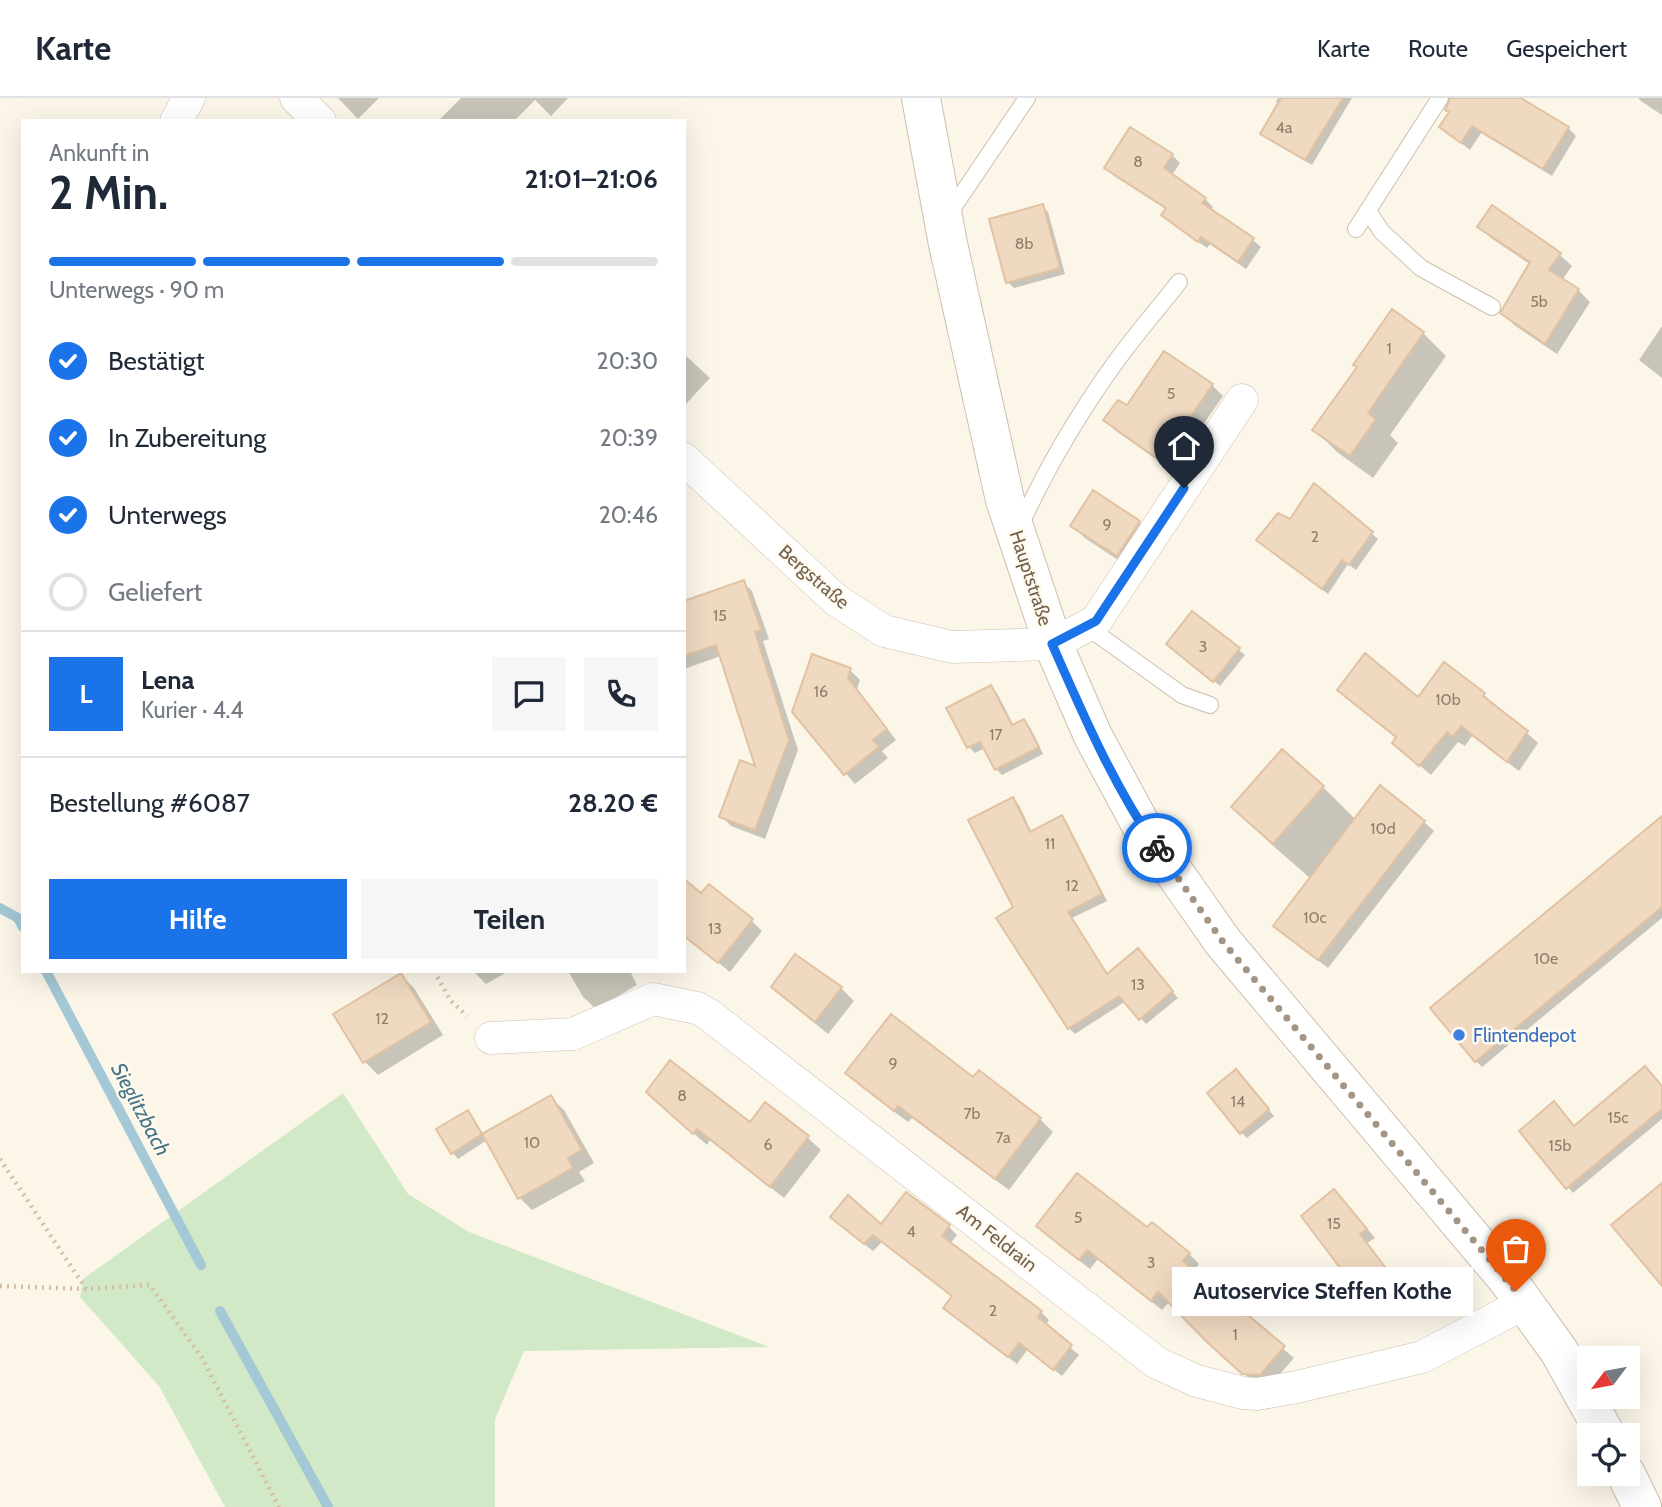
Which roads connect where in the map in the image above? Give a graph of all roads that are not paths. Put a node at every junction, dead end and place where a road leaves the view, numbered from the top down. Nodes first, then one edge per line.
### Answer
1 (189, 98) edge
2 (296, 98) edge
3 (921, 98) edge
4 (1027, 98) edge
5 (1440, 98) edge
6 (177, 119) edge
7 (318, 119) edge
8 (1368, 211) junction
9 (943, 221) junction
10 (1356, 229) dead end
11 (1179, 282) dead end
12 (1492, 307) dead end
13 (1242, 400) dead end
14 (686, 461) edge
15 (1016, 534) junction
16 (1086, 626) junction
17 (1052, 644) junction
18 (1210, 705) dead end
19 (491, 1038) road end
20 (1525, 1303) junction
21 (1599, 1423) edge
22 (1632, 1486) edge
23 (1642, 1507) edge

1 - 6 street
2 - 7 street
3 - 9 street, Hauptstraße
4 - 9 lane
5 - 8 lane
8 - 10 lane
8 - 12 lane
9 - 15 street, Hauptstraße
11 - 15 lane
13 - 16 street
14 - 17 street, Bergstraße
15 - 17 street, Hauptstraße
16 - 17 street
16 - 18 lane
17 - 20 street, Hauptstraße
19 - 20 street, Am Feldrain
20 - 21 street, Hauptstraße
22 - 23 street

